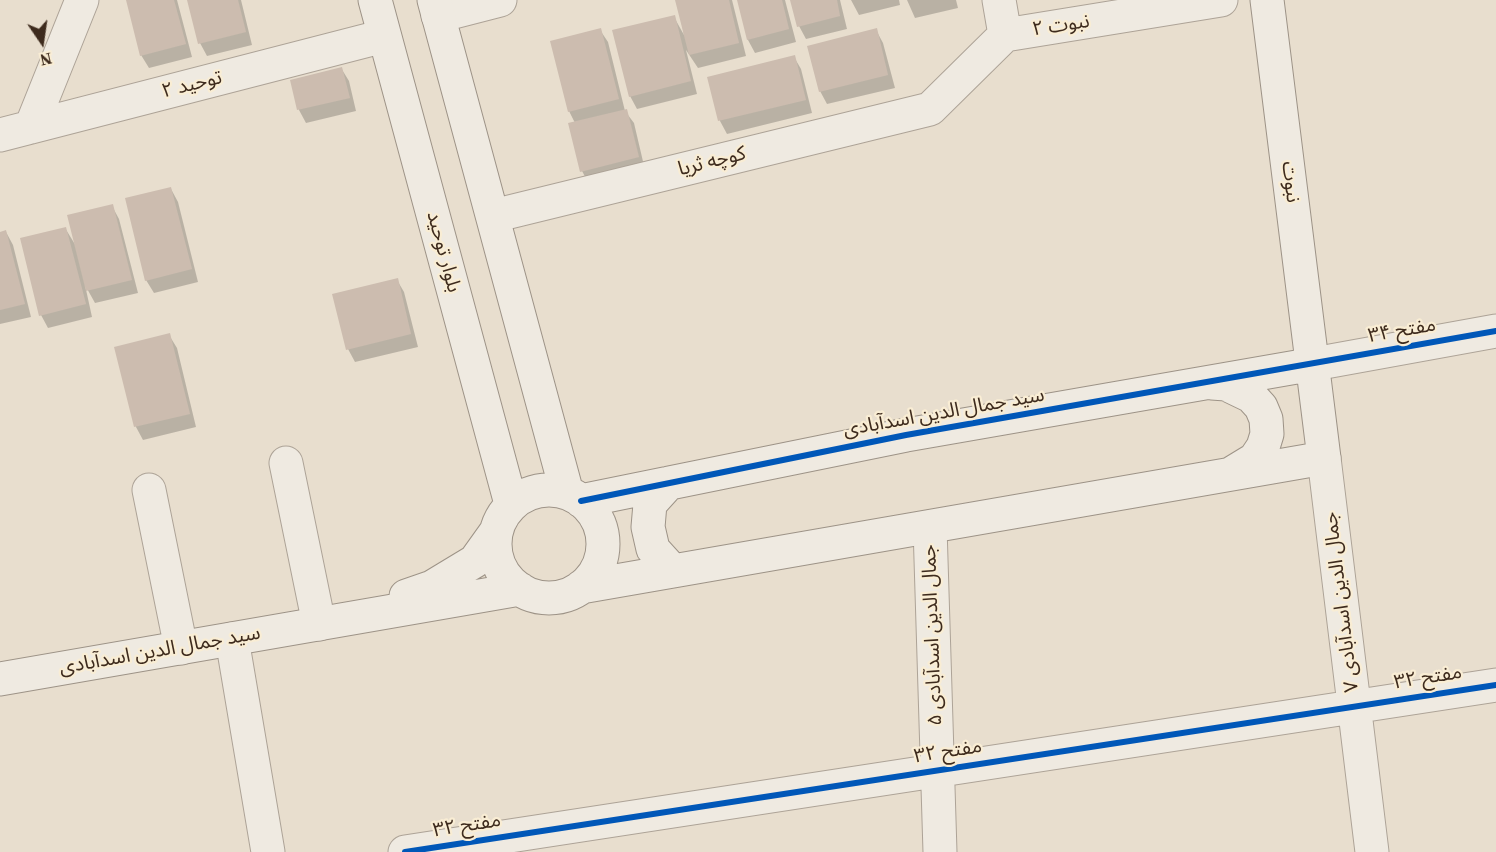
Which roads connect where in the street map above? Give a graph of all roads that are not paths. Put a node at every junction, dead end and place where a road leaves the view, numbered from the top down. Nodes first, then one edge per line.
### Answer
1 (82, 0) edge
2 (375, 0) edge
3 (500, 0) edge
4 (999, 0) edge
5 (1221, 0) edge
6 (1267, 0) edge
7 (436, 8) edge
8 (1005, 35) junction
9 (384, 36) junction
10 (930, 109) joint
11 (31, 127) junction
12 (0, 135) edge
13 (493, 216) junction
14 (1496, 331) edge
15 (1314, 364) junction
16 (1210, 383) junction
17 (1324, 458) junction
18 (286, 464) dead end
19 (1230, 474) junction
20 (669, 483) junction
21 (149, 490) dead end
22 (574, 497) junction
23 (511, 504) junction
24 (930, 527) junction
25 (495, 533) junction
26 (672, 571) junction
27 (581, 587) junction
28 (520, 589) junction
29 (319, 624) junction
30 (232, 639) junction
31 (181, 648) junction
32 (0, 679) edge
33 (1496, 685) edge
34 (1354, 706) junction
35 (936, 771) junction
36 (268, 852) edge
37 (405, 852) edge
38 (940, 852) edge
39 (1372, 852) edge

1 - 11 street
2 - 9 street, بلوار توحید
3 - 7 street
4 - 8 street
5 - 8 street, نبوت ۲
6 - 15 street, نبوت
7 - 13 street
8 - 10 street, نبوت ۲
9 - 11 street, توحید ۲
9 - 23 street, بلوار توحید
10 - 13 street, کوچه ثریا
11 - 12 street, توحید ۲
13 - 22 street
14 - 15 street, مفتح ۳۴
15 - 16 street, سید جمال الدین اسدآبادی
15 - 17 street, نبوت
16 - 19 street
16 - 20 street, سید جمال الدین اسدآبادی
17 - 19 street
17 - 34 street, جمال الدین اسدآبادی ۷
18 - 29 street
19 - 24 street
20 - 22 street, سید جمال الدین اسدآبادی
20 - 26 street
21 - 31 street
22 - 23 street
22 - 27 street
23 - 25 street
24 - 26 street
24 - 35 street, جمال الدین اسدآبادی ۵
25 - 28 street
25 - 29 street, سید جمال الدین اسدآبادی
26 - 27 street
27 - 28 street
28 - 29 street, سید جمال الدین اسدآبادی
29 - 30 street, سید جمال الدین اسدآبادی
30 - 31 street, سید جمال الدین اسدآبادی
30 - 36 street
31 - 32 street, سید جمال الدین اسدآبادی
33 - 34 street, مفتح ۳۲
34 - 35 street, مفتح ۳۲
34 - 39 street, جمال الدین اسدآبادی ۷
35 - 37 street, مفتح ۳۲
35 - 38 street, جمال الدین اسدآبادی ۵

